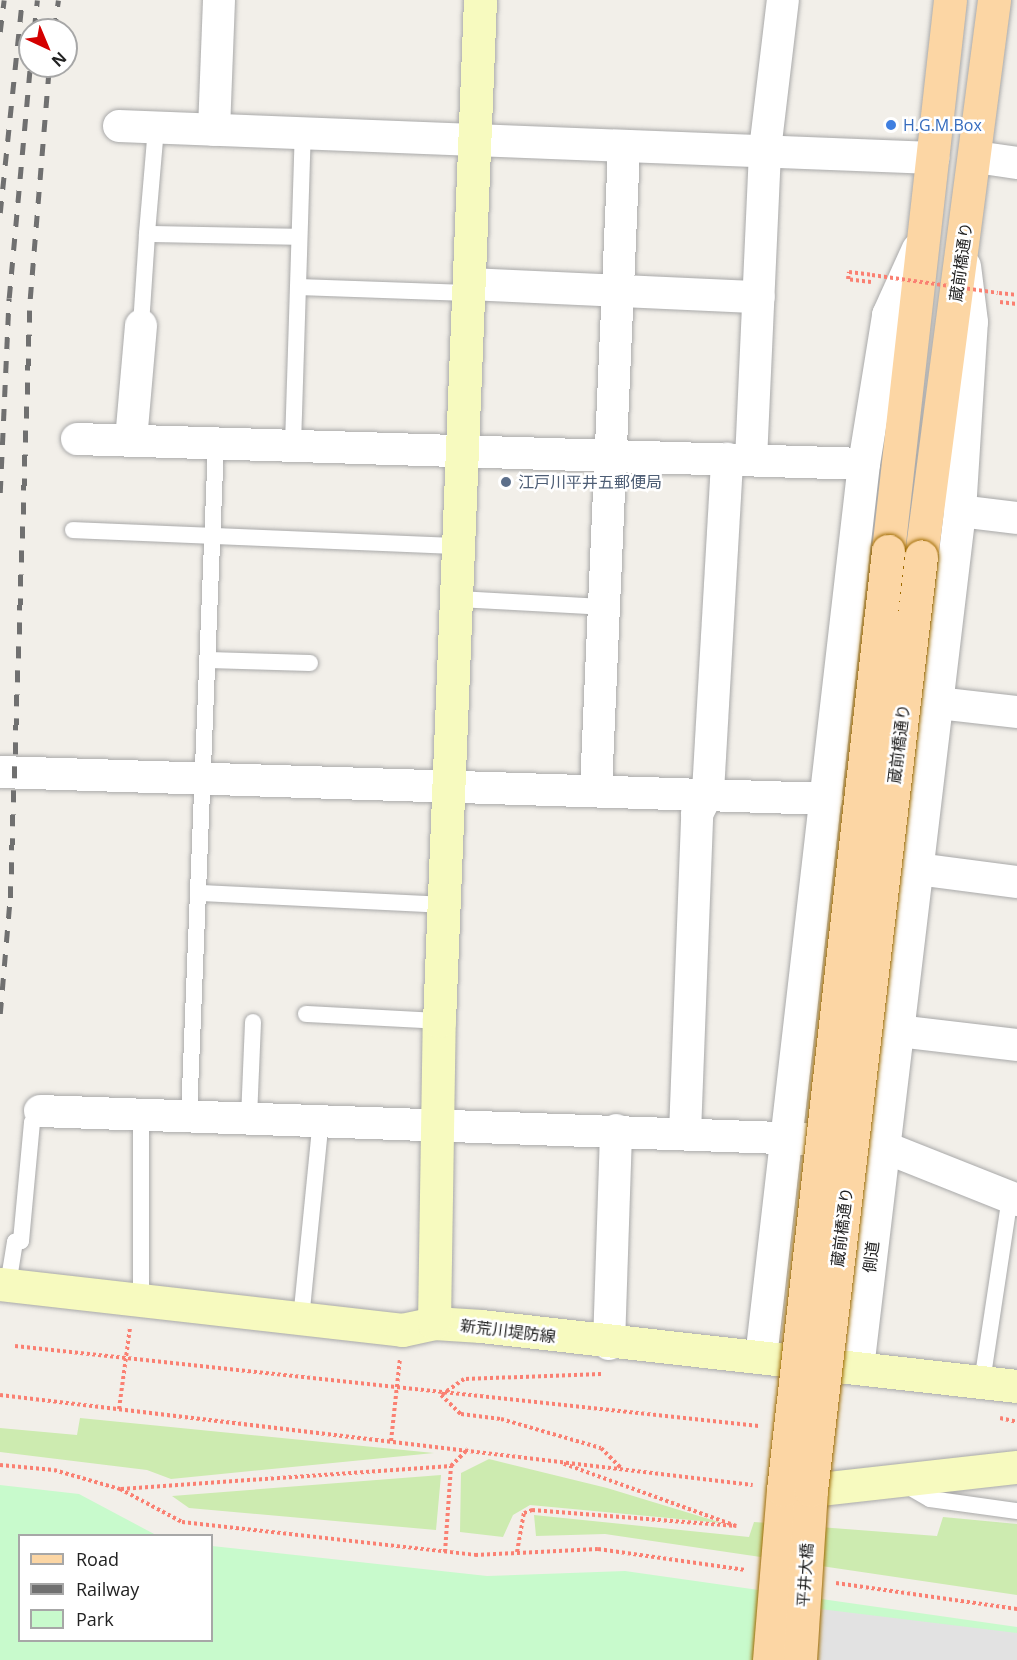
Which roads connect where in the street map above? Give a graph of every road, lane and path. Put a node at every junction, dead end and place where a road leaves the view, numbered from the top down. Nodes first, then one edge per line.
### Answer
1 (219, 0) edge
2 (480, 0) edge
3 (783, 0) edge
4 (950, 0) edge
5 (994, 0) edge
6 (120, 126) dead end
7 (156, 128) junction
8 (214, 130) junction
9 (303, 133) junction
10 (474, 140) junction
11 (624, 148) junction
12 (765, 150) junction
13 (976, 157) junction
14 (933, 158) junction
15 (1017, 163) edge
16 (147, 234) junction
17 (299, 237) junction
18 (922, 239) junction
19 (963, 244) junction
20 (879, 284) dead end
21 (298, 287) junction
22 (468, 289) junction
23 (618, 290) junction
24 (1017, 296) edge
25 (759, 297) junction
26 (998, 302) dead end
27 (1017, 304) edge
28 (141, 325) joint
29 (77, 438) dead end
30 (131, 440) junction
31 (216, 443) junction
32 (293, 445) junction
33 (463, 451) junction
34 (611, 456) junction
35 (739, 460) junction
36 (864, 464) junction
37 (960, 511) junction
38 (1017, 519) edge
39 (73, 530) dead end
40 (213, 536) junction
41 (459, 546) junction
42 (457, 599) junction
43 (604, 607) junction
44 (208, 660) junction
45 (310, 663) dead end
46 (936, 703) junction
47 (1017, 712) edge
48 (0, 772) edge
49 (204, 776) junction
50 (450, 787) junction
51 (596, 788) junction
52 (708, 792) junction
53 (827, 799) junction
54 (917, 869) junction
55 (1017, 882) edge
56 (199, 893) junction
57 (444, 905) junction
58 (306, 1014) dead end
59 (439, 1021) junction
60 (253, 1022) dead end
61 (898, 1031) junction
62 (1017, 1045) edge
63 (40, 1111) joint
64 (141, 1114) junction
65 (189, 1116) junction
66 (249, 1118) junction
67 (321, 1120) junction
68 (439, 1124) junction
69 (616, 1130) junction
70 (685, 1133) junction
71 (788, 1137) junction
72 (884, 1147) junction
73 (1013, 1199) edge
74 (4, 1285) edge
75 (134, 1301) junction
76 (302, 1319) junction
77 (434, 1323) junction
78 (15, 1346) dead end
79 (761, 1358) junction
80 (611, 1359) junction
81 (126, 1362) junction
82 (858, 1368) junction
83 (982, 1382) junction
84 (1017, 1386) edge
85 (397, 1391) junction
86 (0, 1395) edge
87 (441, 1395) junction
88 (119, 1409) junction
89 (996, 1417) dead end
90 (1017, 1422) edge
91 (759, 1426) dead end
92 (391, 1441) junction
93 (468, 1448) junction
94 (556, 1461) junction
95 (0, 1466) edge
96 (451, 1466) junction
97 (1017, 1467) edge
98 (622, 1469) junction
99 (900, 1482) junction
100 (120, 1489) junction
101 (797, 1490) junction
102 (1017, 1511) edge
103 (445, 1552) junction
104 (517, 1552) junction
105 (749, 1571) dead end
106 (831, 1583) dead end
107 (1017, 1609) edge
108 (770, 1660) edge
109 (800, 1660) edge

1 - 8 street
2 - 10 street
3 - 12 street
4 - 14 main road, 蔵前橋通り
5 - 13 main road, 蔵前橋通り
6 - 7 street
7 - 8 street
7 - 16 lane
8 - 9 street
9 - 10 street
9 - 17 lane
10 - 11 street
10 - 22 street
11 - 12 street
11 - 23 street
12 - 14 street
12 - 25 street
13 - 15 street
13 - 19 main road, 蔵前橋通り
14 - 18 main road, 蔵前橋通り
16 - 17 lane
16 - 28 lane
17 - 21 lane
18 - 36 street
18 - 101 main road, 蔵前橋通り, bridge
19 - 37 street, 側道
19 - 101 main road, 蔵前橋通り, bridge
20 - 24 path, bridge
21 - 22 lane
21 - 32 lane
22 - 23 street
22 - 33 street
23 - 25 street
23 - 34 street
25 - 35 street
26 - 27 path
28 - 30 street
29 - 30 street
30 - 31 street
31 - 32 street
31 - 40 lane
32 - 33 street
33 - 34 street
33 - 41 street
34 - 35 street
34 - 43 street
35 - 36 street
35 - 52 street
36 - 53 street
37 - 38 street
37 - 46 street, 側道
39 - 40 lane
40 - 41 lane
40 - 44 lane
41 - 42 street
42 - 43 lane
42 - 50 street
43 - 51 street
44 - 45 lane
44 - 49 lane
46 - 47 street
46 - 54 street, 側道
48 - 49 street
49 - 50 street
49 - 56 lane
50 - 51 street
50 - 57 street
51 - 52 street
52 - 53 street
52 - 70 street
53 - 71 street
54 - 55 street
54 - 61 street, 側道
56 - 57 lane
56 - 65 lane
57 - 59 street
58 - 59 lane
59 - 68 street
60 - 66 lane
61 - 62 street
61 - 72 street, 側道
63 - 64 street
63 - 74 lane
64 - 65 street
64 - 75 lane
65 - 66 street
66 - 67 street
67 - 68 street
67 - 76 lane
68 - 69 street
68 - 77 street
69 - 70 street
69 - 80 street
70 - 71 street
71 - 72 street
71 - 79 street
72 - 73 street
72 - 82 street, 側道
73 - 83 lane
74 - 75 street, 新荒川堤防線
75 - 76 street, 新荒川堤防線
75 - 81 path
76 - 77 street, 新荒川堤防線
77 - 80 street, 新荒川堤防線
78 - 81 path
79 - 80 street, 新荒川堤防線
79 - 82 street, 新荒川堤防線
80 - 87 path
81 - 85 path
81 - 88 path
82 - 83 street, 新荒川堤防線
83 - 84 street, 新荒川堤防線
85 - 87 path
85 - 92 path
86 - 88 path
87 - 91 path
87 - 98 path
88 - 92 path
89 - 90 path
92 - 93 path
93 - 94 path
93 - 96 path
94 - 98 path
94 - 104 path
95 - 100 path
96 - 100 path
96 - 103 path
97 - 99 street
98 - 101 path
99 - 101 street
99 - 102 lane
100 - 103 path
101 - 108 main road, 平井大橋, bridge
101 - 109 main road, 平井大橋, bridge
103 - 104 path
104 - 105 path
106 - 107 path

